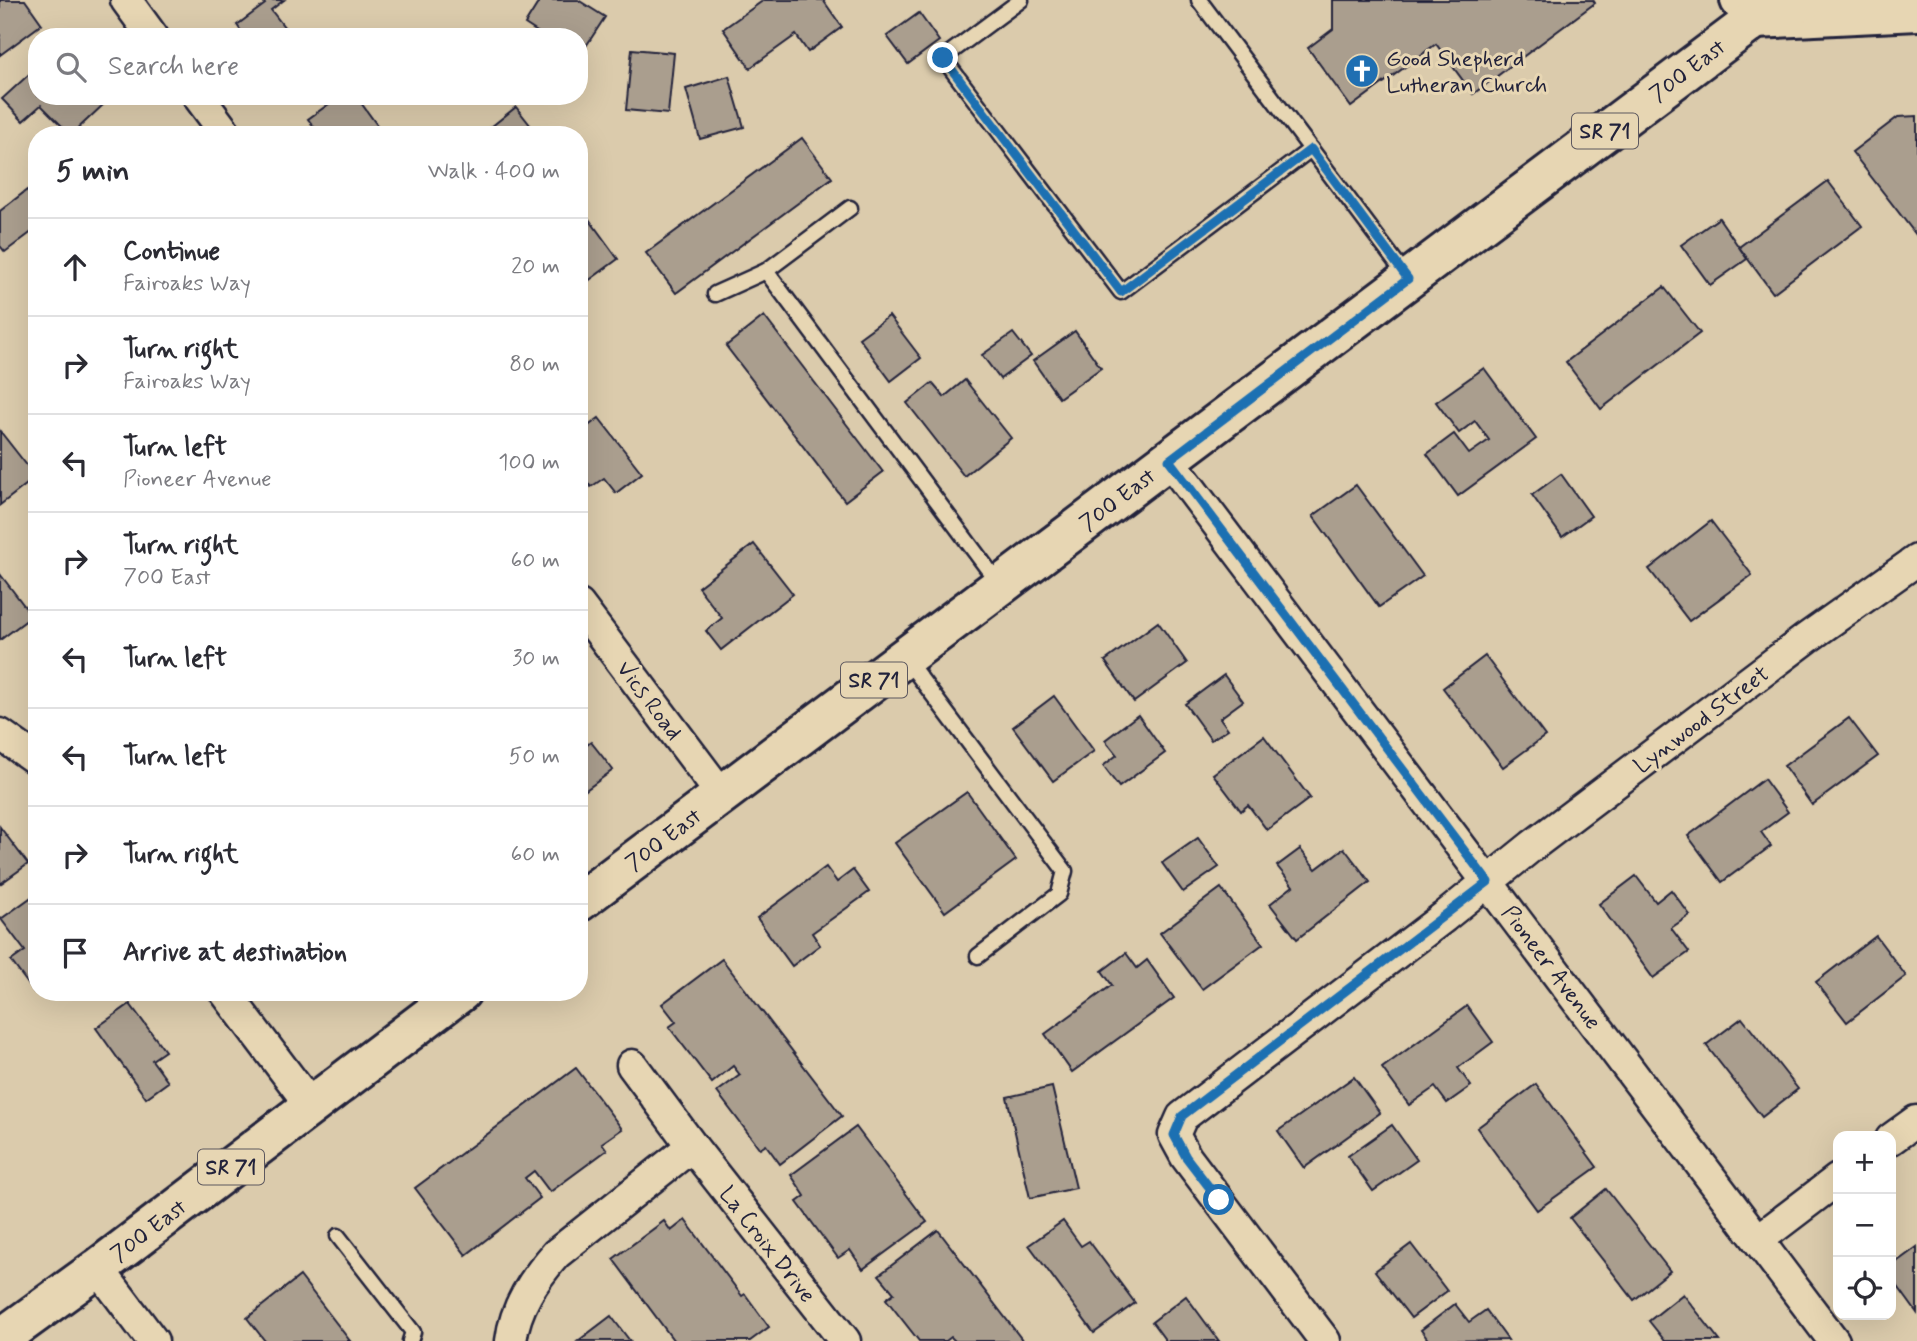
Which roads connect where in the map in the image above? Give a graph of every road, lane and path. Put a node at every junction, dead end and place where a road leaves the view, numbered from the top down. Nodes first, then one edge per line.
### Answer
1 (126, 0) edge
2 (1021, 0) edge
3 (1199, 0) edge
4 (1805, 0) edge
5 (1754, 6) edge
6 (1917, 10) edge
7 (146, 28) edge
8 (205, 105) edge
9 (220, 126) edge
10 (1311, 149) junction
11 (850, 208) dead end
12 (766, 271) junction
13 (1408, 279) junction
14 (715, 294) dead end
15 (1169, 460) junction
16 (1917, 560) edge
17 (1000, 585) junction
18 (588, 617) edge
19 (905, 657) junction
20 (0, 734) edge
21 (28, 754) edge
22 (721, 794) junction
23 (1488, 882) junction
24 (588, 895) edge
25 (978, 956) dead end
26 (232, 1001) edge
27 (449, 1001) edge
28 (632, 1065) dead end
29 (312, 1105) junction
30 (1916, 1121) edge
31 (1896, 1135) edge
32 (692, 1146) junction
33 (1833, 1183) edge
34 (338, 1236) dead end
35 (1758, 1240) junction
36 (98, 1268) junction
37 (0, 1339) edge
38 (153, 1341) edge
39 (410, 1341) edge
40 (511, 1341) edge
41 (845, 1341) edge
42 (1325, 1341) edge
43 (1834, 1341) edge

1 - 7 street
2 - 10 lane
3 - 10 lane
4 - 5 main road, 700 East / SR 71
5 - 6 main road
5 - 13 main road, 700 East / SR 71
8 - 9 street
10 - 13 lane
11 - 12 lane
12 - 14 lane
12 - 17 lane
13 - 15 main road, 700 East / SR 71
15 - 17 main road, 700 East / SR 71
15 - 23 street, Pioneer Avenue
16 - 23 street, Lynwood Street
17 - 19 main road, 700 East / SR 71
18 - 22 street, Vics Road
19 - 22 main road, 700 East / SR 71
19 - 25 lane
20 - 21 street
22 - 24 main road, 700 East / SR 71
23 - 35 street, Pioneer Avenue
23 - 42 street, Lynwood Street
26 - 29 street
27 - 29 main road, 700 East / SR 71
28 - 32 street, La Croix Drive
29 - 36 main road, 700 East / SR 71
30 - 31 street
32 - 40 street
32 - 41 street, La Croix Drive
33 - 35 street
34 - 39 lane
35 - 43 street, Pioneer Avenue
36 - 37 main road, 700 East / SR 71
36 - 38 street

